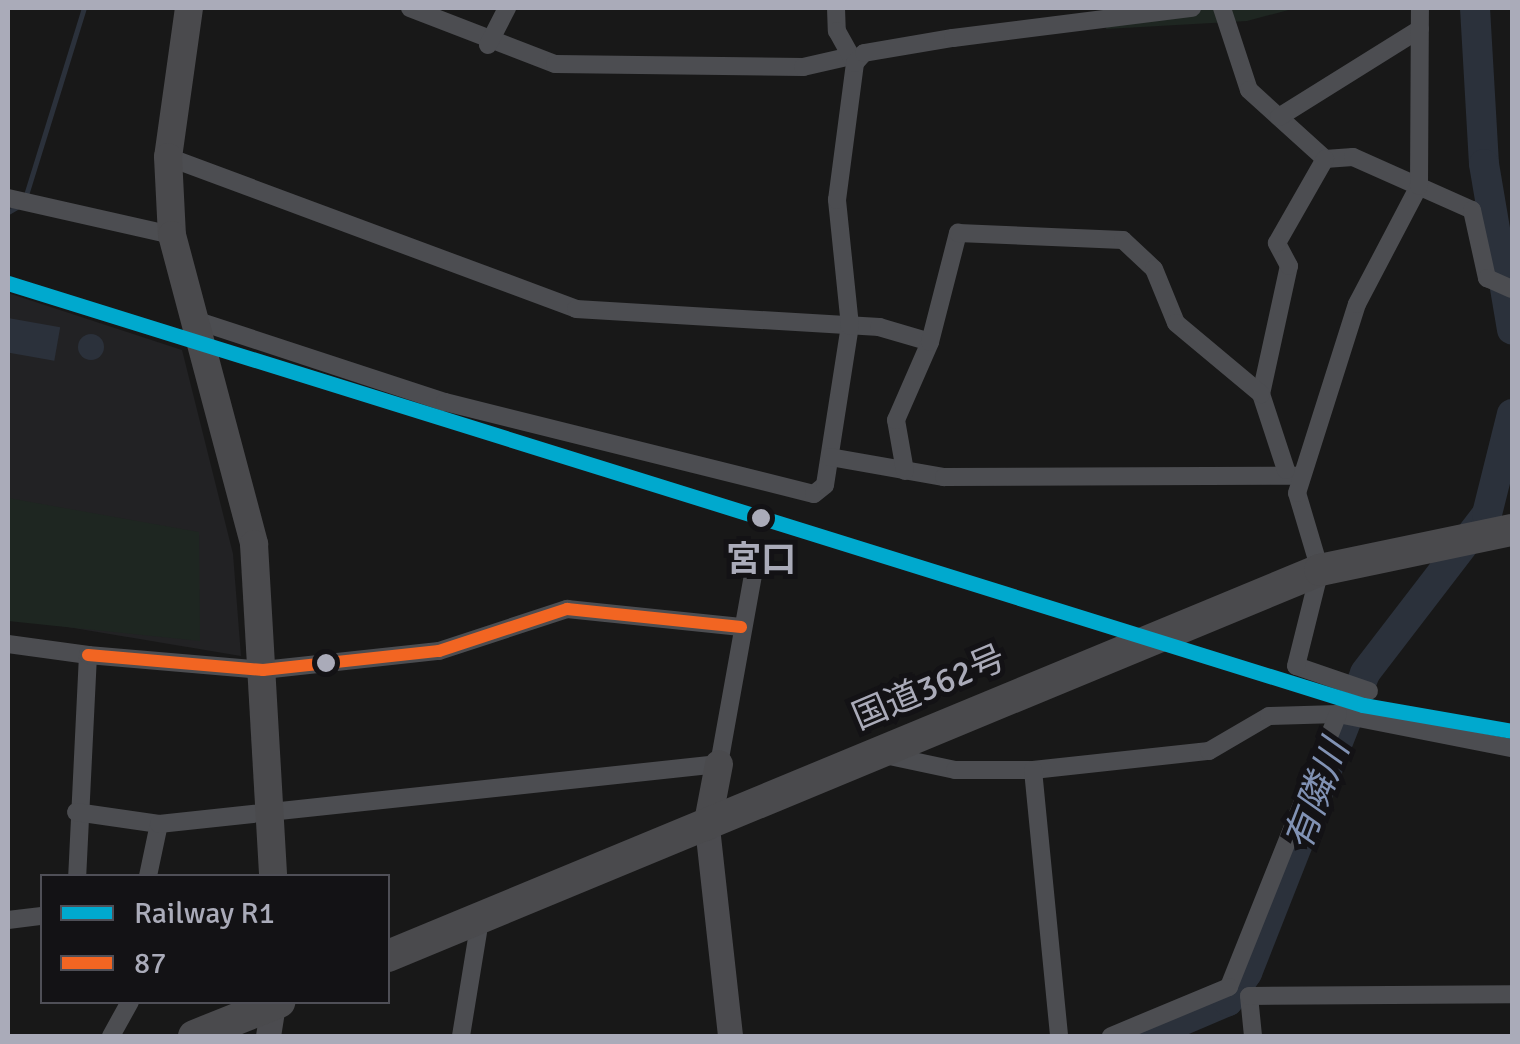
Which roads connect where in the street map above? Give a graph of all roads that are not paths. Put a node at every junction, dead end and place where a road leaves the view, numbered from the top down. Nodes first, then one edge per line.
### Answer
1 (190, 8) edge
2 (410, 8) edge
3 (506, 8) edge
4 (836, 8) edge
5 (1192, 8) edge
6 (1222, 8) edge
7 (1420, 8) edge
8 (1089, 14) edge
9 (1420, 29) junction
10 (488, 45) junction
11 (851, 60) junction
12 (1279, 117) junction
13 (168, 157) junction
14 (1325, 159) junction
15 (1419, 186) junction
16 (21, 199) edge
17 (172, 235) junction
18 (1504, 288) edge
19 (194, 320) junction
20 (850, 326) junction
21 (930, 342) junction
22 (1262, 394) junction
23 (830, 457) junction
24 (905, 471) junction
25 (1293, 473) junction
26 (1486, 534) edge
27 (756, 564) dead end
28 (1320, 570) junction
29 (741, 627) junction
30 (8, 644) edge
31 (88, 655) junction
32 (264, 670) junction
33 (1360, 689) dead end
34 (1338, 714) junction
35 (1512, 748) edge
36 (879, 754) junction
37 (719, 764) junction
38 (1033, 770) junction
39 (76, 812) junction
40 (273, 816) junction
41 (159, 824) junction
42 (707, 827) junction
43 (77, 874) edge
44 (148, 874) edge
45 (273, 874) edge
46 (40, 916) edge
47 (8, 920) edge
48 (480, 920) junction
49 (390, 955) edge
50 (1240, 993) junction
51 (1512, 994) edge
52 (129, 1004) edge
53 (273, 1011) edge
54 (112, 1036) edge
55 (194, 1036) edge
56 (461, 1036) edge
57 (730, 1036) edge
58 (1059, 1036) edge
59 (1111, 1036) edge
60 (1253, 1036) edge

1 - 13 main road
2 - 10 street
3 - 10 street
4 - 11 street
5 - 8 street
6 - 12 street
7 - 9 street
8 - 11 street
9 - 12 street
9 - 15 street
10 - 11 street
11 - 20 street
12 - 14 street
13 - 17 main road
13 - 20 street
14 - 15 street
14 - 22 street
15 - 18 street
15 - 25 street
16 - 17 street
17 - 19 main road
19 - 23 street
19 - 32 main road
20 - 21 street
20 - 23 street
21 - 22 street
21 - 24 street
22 - 25 street
23 - 24 street
24 - 25 street
25 - 28 street
26 - 28 highway, 国道362号
27 - 29 street
28 - 33 street
28 - 36 highway, 国道362号
29 - 32 street
29 - 37 street
30 - 31 street
31 - 32 street
31 - 39 street
32 - 40 main road
34 - 35 street
34 - 38 street
34 - 50 street
36 - 38 street
36 - 42 highway, 国道362号
37 - 40 street
37 - 42 main road
38 - 58 street
39 - 41 street
39 - 43 street
40 - 41 street
40 - 45 main road
41 - 44 street
42 - 48 highway, 国道362号
42 - 57 street
46 - 47 street
48 - 49 highway, 国道362号
48 - 56 street
50 - 51 street
50 - 59 street
50 - 60 street
52 - 54 street
53 - 55 highway

